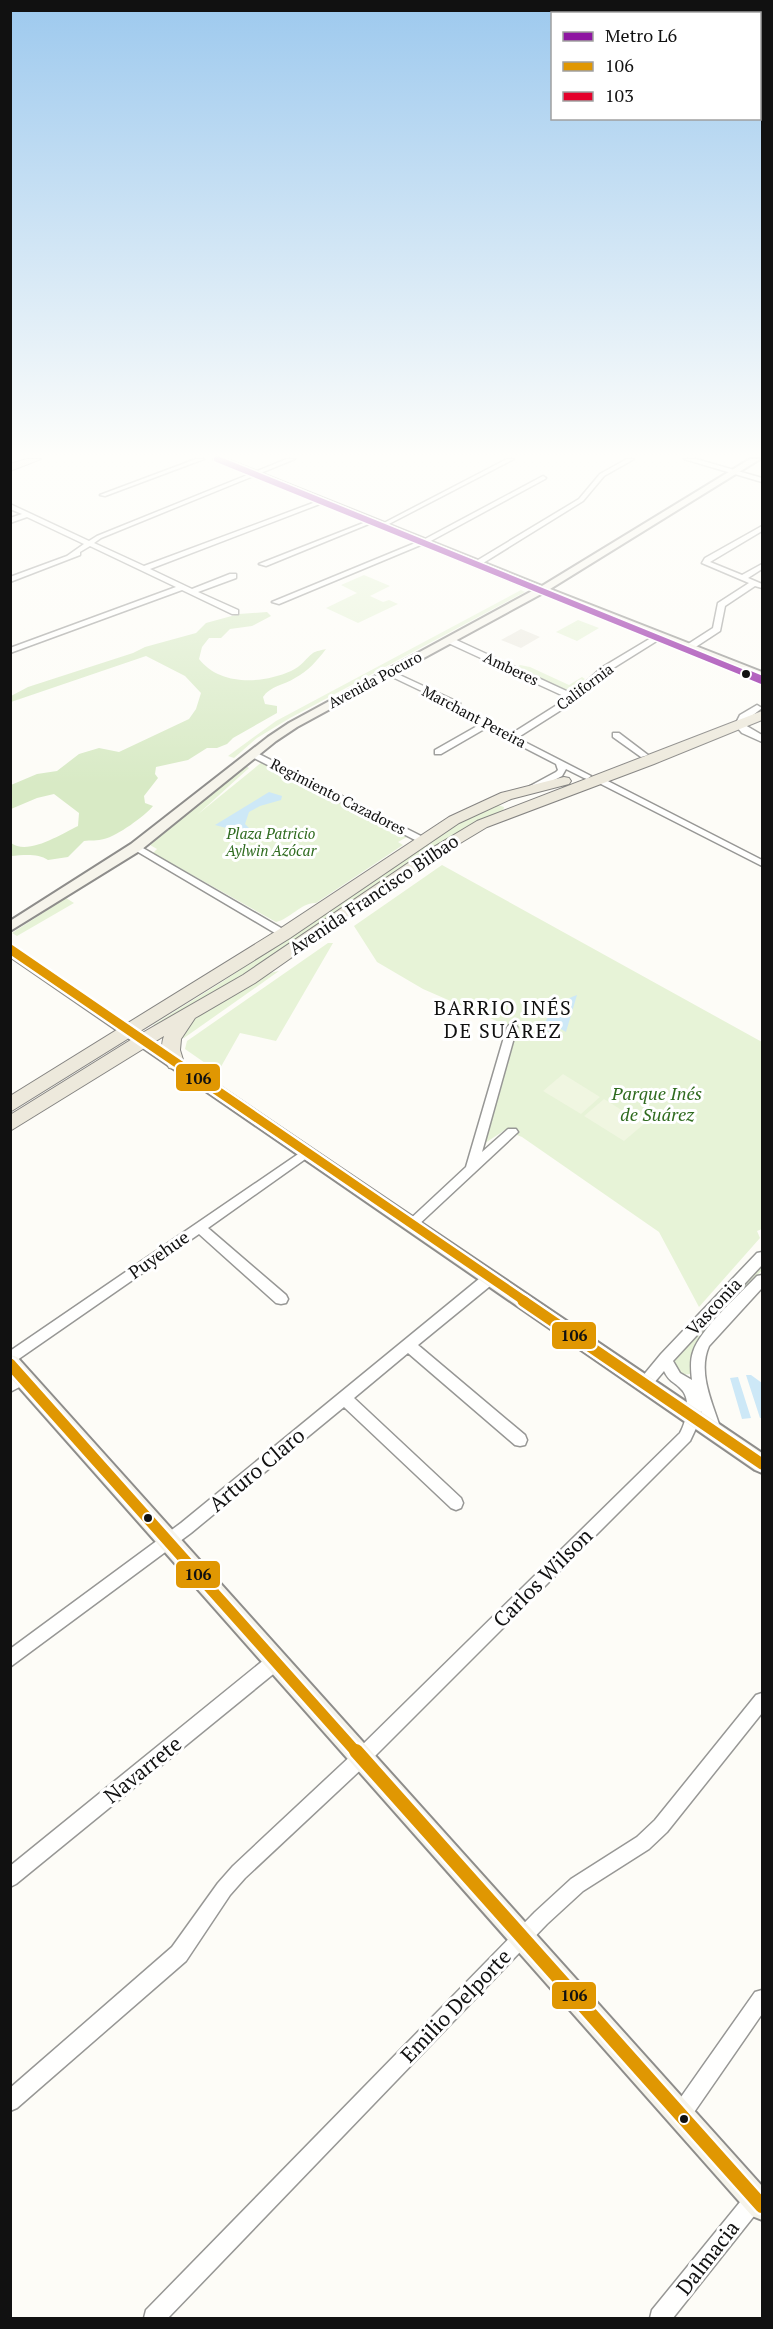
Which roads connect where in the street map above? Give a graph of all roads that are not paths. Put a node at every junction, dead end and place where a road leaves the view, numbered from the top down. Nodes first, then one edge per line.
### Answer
1 (41, 568) edge
2 (140, 568) edge
3 (146, 568) edge
4 (361, 568) edge
5 (489, 568) edge
6 (578, 568) edge
7 (714, 568) edge
8 (759, 568) edge
9 (143, 569) junction
10 (233, 576) dead end
11 (742, 578) junction
12 (10, 580) edge
13 (759, 584) edge
14 (182, 587) junction
15 (543, 589) junction
16 (191, 592) junction
17 (276, 602) dead end
18 (235, 612) dead end
19 (659, 637) junction
20 (449, 640) junction
21 (687, 648) junction
22 (12, 650) edge
23 (388, 673) junction
24 (762, 678) edge
25 (574, 698) junction
26 (761, 709) edge
27 (485, 725) junction
28 (740, 725) junction
29 (616, 735) dead end
30 (512, 738) junction
31 (762, 739) edge
32 (438, 752) dead end
33 (253, 754) junction
34 (644, 755) junction
35 (560, 763) junction
36 (593, 778) junction
37 (526, 790) junction
38 (495, 800) junction
39 (530, 805) junction
40 (510, 812) junction
41 (422, 840) junction
42 (136, 847) junction
43 (762, 863) edge
44 (10, 927) edge
45 (284, 934) junction
46 (10, 949) edge
47 (192, 1012) junction
48 (512, 1027) dead end
49 (137, 1036) junction
50 (175, 1063) junction
51 (10, 1105) edge
52 (10, 1124) edge
53 (512, 1132) dead end
54 (307, 1152) junction
55 (472, 1168) junction
56 (412, 1224) junction
57 (199, 1227) junction
58 (762, 1257) edge
59 (490, 1278) junction
60 (762, 1280) edge
61 (281, 1299) dead end
62 (408, 1345) junction
63 (666, 1358) junction
64 (14, 1371) edge
65 (644, 1383) junction
66 (694, 1384) junction
67 (344, 1398) junction
68 (694, 1416) junction
69 (714, 1430) junction
70 (520, 1440) dead end
71 (762, 1464) edge
72 (456, 1503) dead end
73 (170, 1541) junction
74 (10, 1659) edge
75 (276, 1661) junction
76 (762, 1701) edge
77 (362, 1757) junction
78 (10, 1878) edge
79 (522, 1936) junction
80 (762, 1999) edge
81 (10, 2101) edge
82 (681, 2114) junction
83 (759, 2202) edge
84 (154, 2319) edge
85 (660, 2319) edge

1 - 12 street
2 - 9 street
3 - 9 street
4 - 17 street
5 - 15 main road
6 - 15 main road, Avenida Pocuro
7 - 11 street
8 - 11 street
9 - 14 street
10 - 16 street
11 - 13 street
13 - 21 street
14 - 16 street
14 - 22 street
15 - 19 main road
15 - 20 main road, Avenida Pocuro
16 - 18 street
19 - 21 main road
19 - 25 street, California
20 - 23 main road, Avenida Pocuro
20 - 25 street, Amberes
21 - 24 main road
23 - 27 street, Marchant Pereira
23 - 33 main road, Avenida Pocuro
25 - 30 street, California
26 - 28 main road, Avenida Francisco Bilbao
26 - 34 main road, Avenida Francisco Bilbao
27 - 30 street, Marchant Pereira
27 - 32 street
28 - 31 street
28 - 36 main road, Avenida Francisco Bilbao
29 - 34 street
30 - 35 street, Marchant Pereira
33 - 41 street, Regimiento Cazadores
33 - 42 main road, Avenida Pocuro
34 - 36 main road, Avenida Francisco Bilbao
35 - 36 street, Marchant Pereira
35 - 37 street
36 - 37 main road, Avenida Francisco Bilbao
36 - 39 main road, Avenida Francisco Bilbao
36 - 43 street, Marchant Pereira
37 - 38 main road, Avenida Francisco Bilbao
37 - 39 main road
38 - 40 main road
38 - 41 main road, Avenida Francisco Bilbao
39 - 40 main road, Avenida Francisco Bilbao
40 - 47 main road, Avenida Francisco Bilbao
41 - 45 main road, Avenida Francisco Bilbao
42 - 44 main road, Avenida Pocuro
42 - 45 street
45 - 49 main road, Avenida Francisco Bilbao
46 - 49 main road
47 - 49 main road, Avenida Francisco Bilbao
47 - 50 main road
48 - 55 street
49 - 50 main road
49 - 51 main road, Avenida Francisco Bilbao
49 - 52 main road, Avenida Francisco Bilbao
50 - 54 main road
53 - 55 street
54 - 56 main road
54 - 57 street, Puyehue
55 - 56 street
56 - 59 main road
57 - 61 street
57 - 64 street, Puyehue
58 - 63 street, Vasconia
59 - 62 street, Arturo Claro
59 - 65 main road
60 - 66 street, Vasconia
62 - 67 street, Arturo Claro
62 - 70 street
63 - 65 street, Vasconia
63 - 66 street, Vasconia
64 - 73 main road
65 - 68 main road
66 - 68 street
66 - 69 street, Vasconia
67 - 72 street
67 - 73 street, Arturo Claro
68 - 69 main road
68 - 77 street, Carlos Wilson
69 - 71 main road
73 - 74 street, Arturo Claro
73 - 75 main road
75 - 77 main road
75 - 78 street, Navarrete
76 - 79 street, Emilio Delporte
77 - 79 main road
77 - 81 street, Carlos Wilson
79 - 82 main road
79 - 84 street, Emilio Delporte
80 - 82 street
82 - 83 main road
83 - 85 street, Dalmacia

